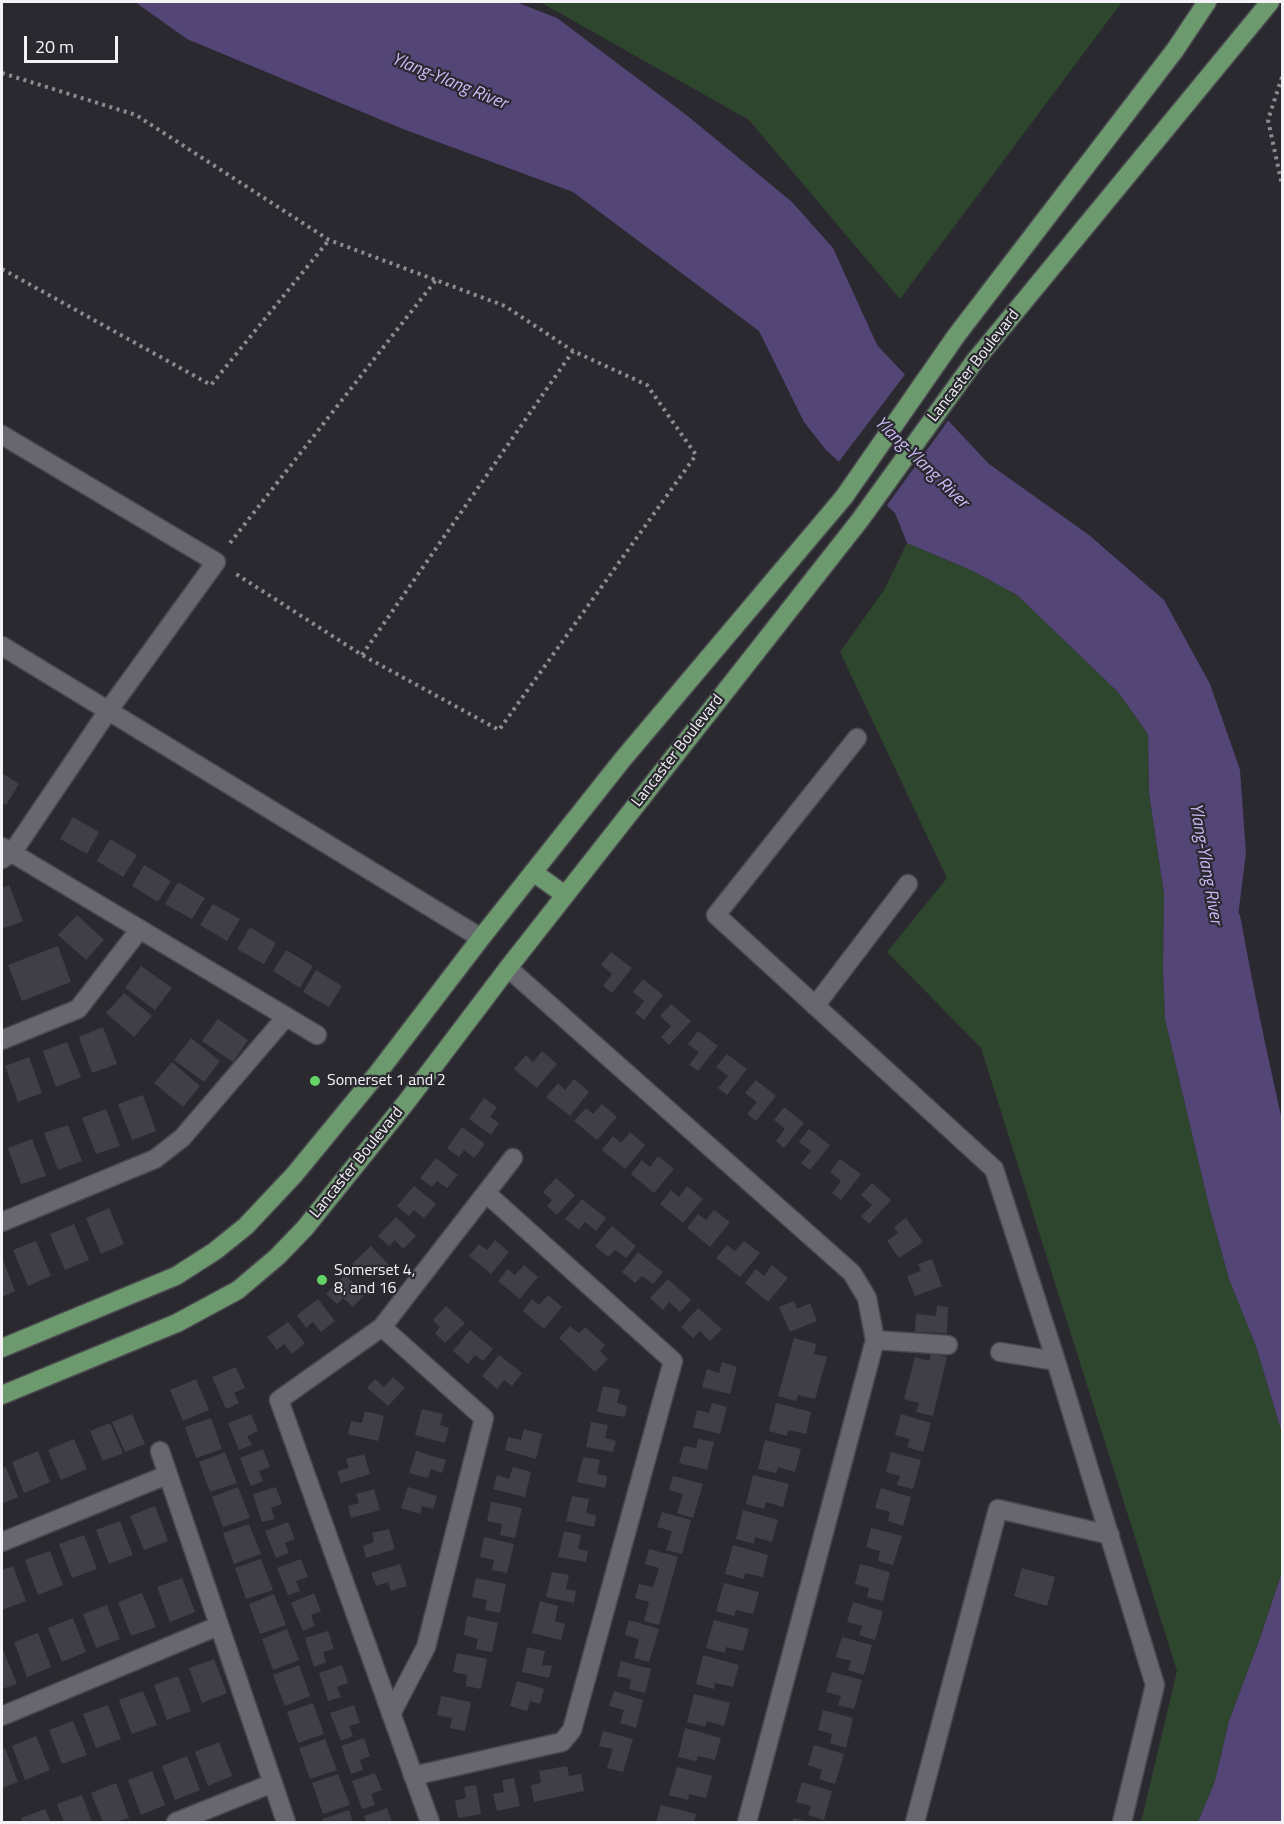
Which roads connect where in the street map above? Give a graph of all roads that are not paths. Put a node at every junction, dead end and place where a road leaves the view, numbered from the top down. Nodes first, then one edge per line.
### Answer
1 (1207, 2) edge
2 (1270, 2) edge
3 (2, 435) edge
4 (2, 646) edge
5 (108, 711) junction
6 (857, 738) dead end
7 (5, 853) edge
8 (533, 872) junction
9 (908, 884) dead end
10 (565, 896) junction
11 (140, 929) junction
12 (481, 938) junction
13 (508, 968) junction
14 (815, 1006) junction
15 (286, 1017) junction
16 (317, 1035) dead end
17 (2, 1040) edge
18 (513, 1158) dead end
19 (486, 1193) junction
20 (2, 1222) edge
21 (382, 1327) junction
22 (875, 1340) junction
23 (948, 1345) dead end
24 (2, 1348) edge
25 (1000, 1352) dead end
26 (1056, 1360) junction
27 (2, 1395) edge
28 (160, 1451) dead end
29 (167, 1475) junction
30 (1110, 1535) junction
31 (2, 1542) edge
32 (218, 1626) junction
33 (391, 1714) junction
34 (2, 1716) edge
35 (413, 1776) junction
36 (273, 1783) junction
37 (176, 1822) edge
38 (286, 1822) edge
39 (430, 1822) edge
40 (747, 1822) edge
41 (915, 1822) edge
42 (1122, 1822) edge

1 - 8 main road, Lancaster Boulevard
2 - 10 main road, Lancaster Boulevard
3 - 5 street
4 - 5 street
5 - 7 street
5 - 12 street
6 - 14 street
7 - 11 street
8 - 10 main road
8 - 12 main road, Lancaster Boulevard
9 - 14 street
10 - 13 main road, Lancaster Boulevard
11 - 15 street
11 - 17 street
12 - 24 main road, Lancaster Boulevard
13 - 22 street
13 - 27 main road, Lancaster Boulevard
14 - 26 street
15 - 16 street
15 - 20 street
18 - 19 street
19 - 21 street
19 - 35 street
21 - 33 street
21 - 33 street
22 - 23 street
22 - 40 street
25 - 26 street
26 - 30 street
28 - 29 street
29 - 31 street
29 - 32 street
30 - 41 street
30 - 42 street
32 - 34 street
32 - 36 street
33 - 35 street
35 - 39 street
36 - 37 street
36 - 38 street

